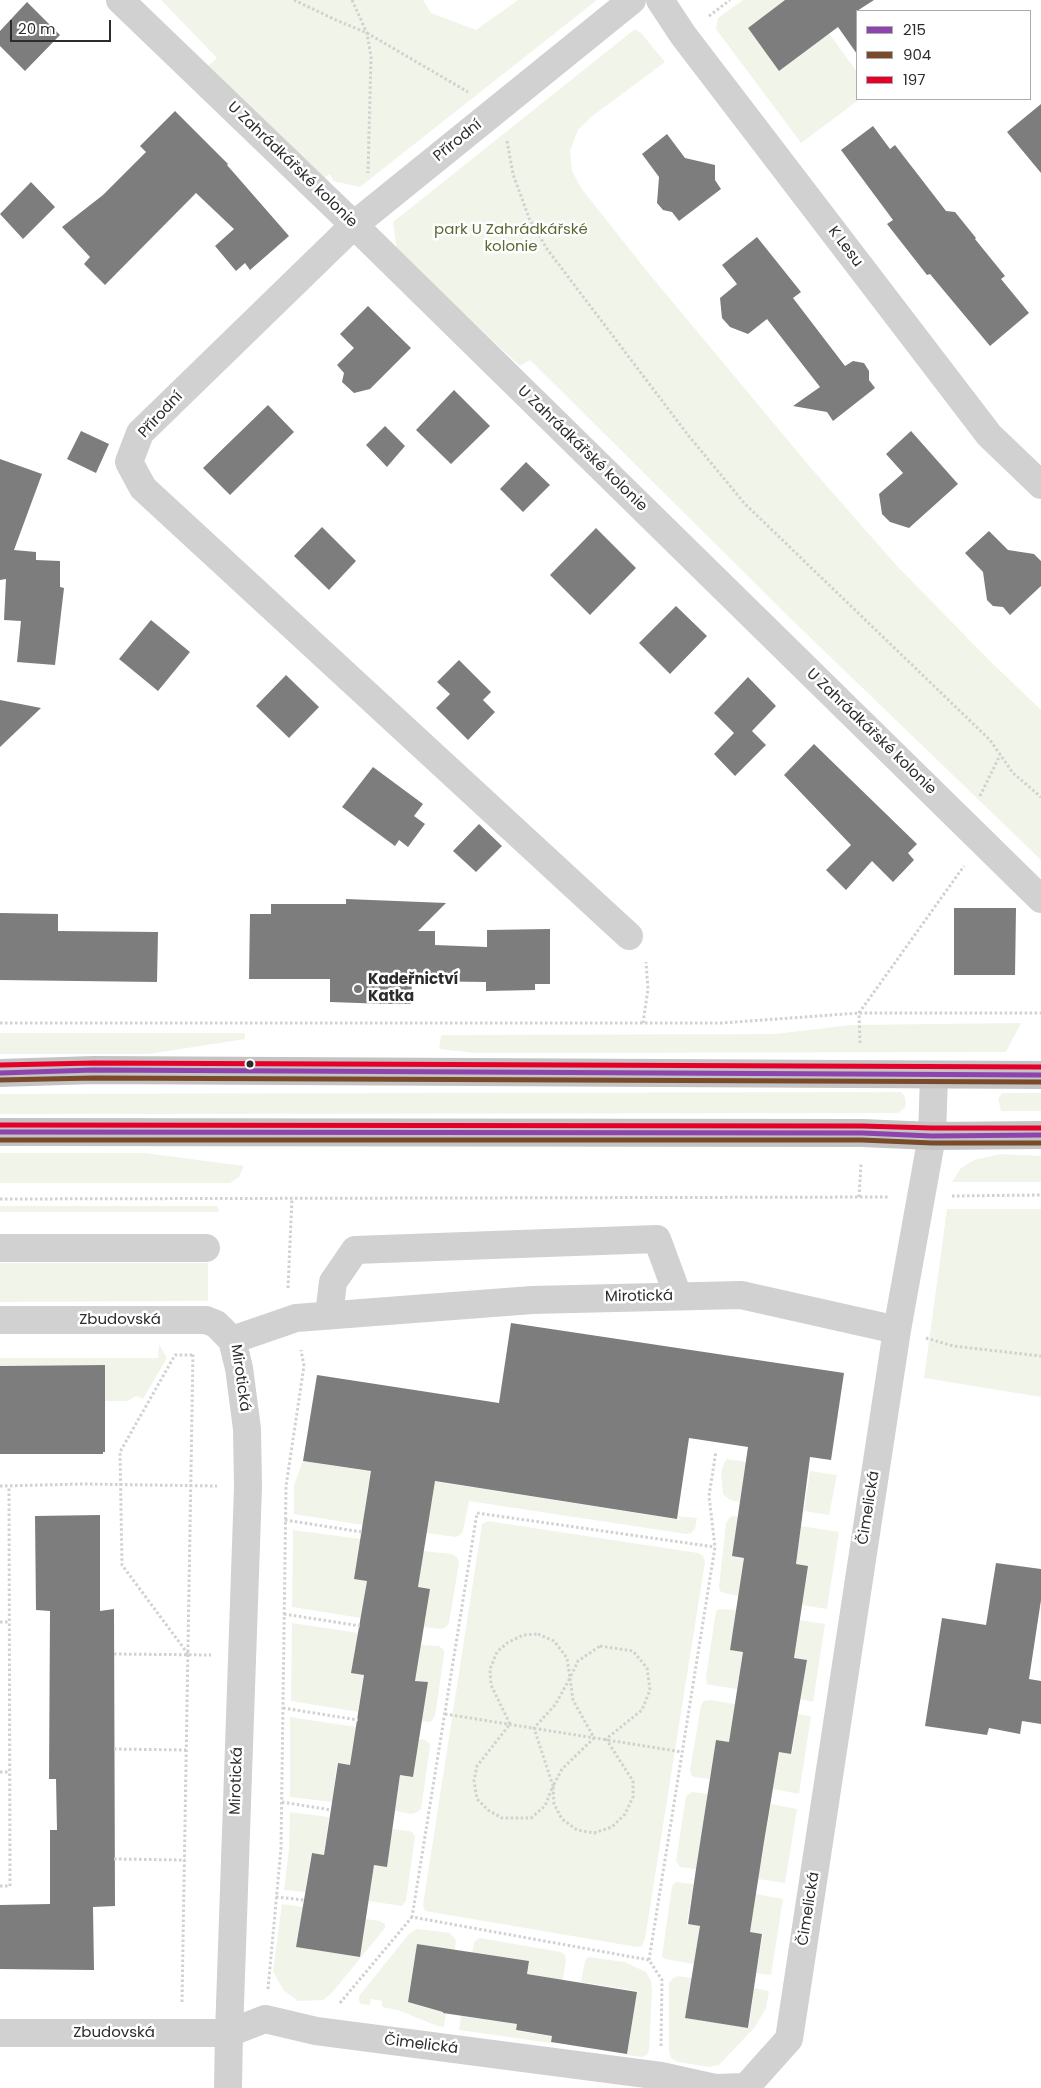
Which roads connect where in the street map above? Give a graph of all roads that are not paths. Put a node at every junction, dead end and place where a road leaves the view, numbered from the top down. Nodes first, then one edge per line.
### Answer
1 (120, 0) edge
2 (632, 0) edge
3 (660, 0) edge
4 (363, 218) junction
5 (1041, 485) edge
6 (1041, 899) edge
7 (628, 936) road end
8 (0, 1072) edge
9 (1041, 1075) edge
10 (934, 1076) junction
11 (0, 1132) edge
12 (1041, 1135) edge
13 (932, 1136) junction
14 (0, 1248) edge
15 (206, 1248) dead end
16 (678, 1296) junction
17 (330, 1315) junction
18 (0, 1320) edge
19 (896, 1330) junction
20 (232, 1340) junction
21 (0, 2033) edge
22 (229, 2033) junction
23 (228, 2088) edge

1 - 4 street, U Zahrádkářské kolonie
2 - 4 street, Přírodní
3 - 5 street, K Lesu
4 - 6 street, U Zahrádkářské kolonie
4 - 7 street, Přírodní
8 - 10 main road
9 - 10 main road
10 - 13 street
11 - 13 main road
12 - 13 main road
13 - 19 street, Čimelická
14 - 15 street
16 - 17 street, Mirotická
16 - 17 street
16 - 19 street, Mirotická
17 - 20 street, Mirotická
18 - 20 street, Zbudovská
19 - 22 street, Čimelická
20 - 22 street, Mirotická
21 - 22 street, Zbudovská
22 - 23 street, Mirotická

